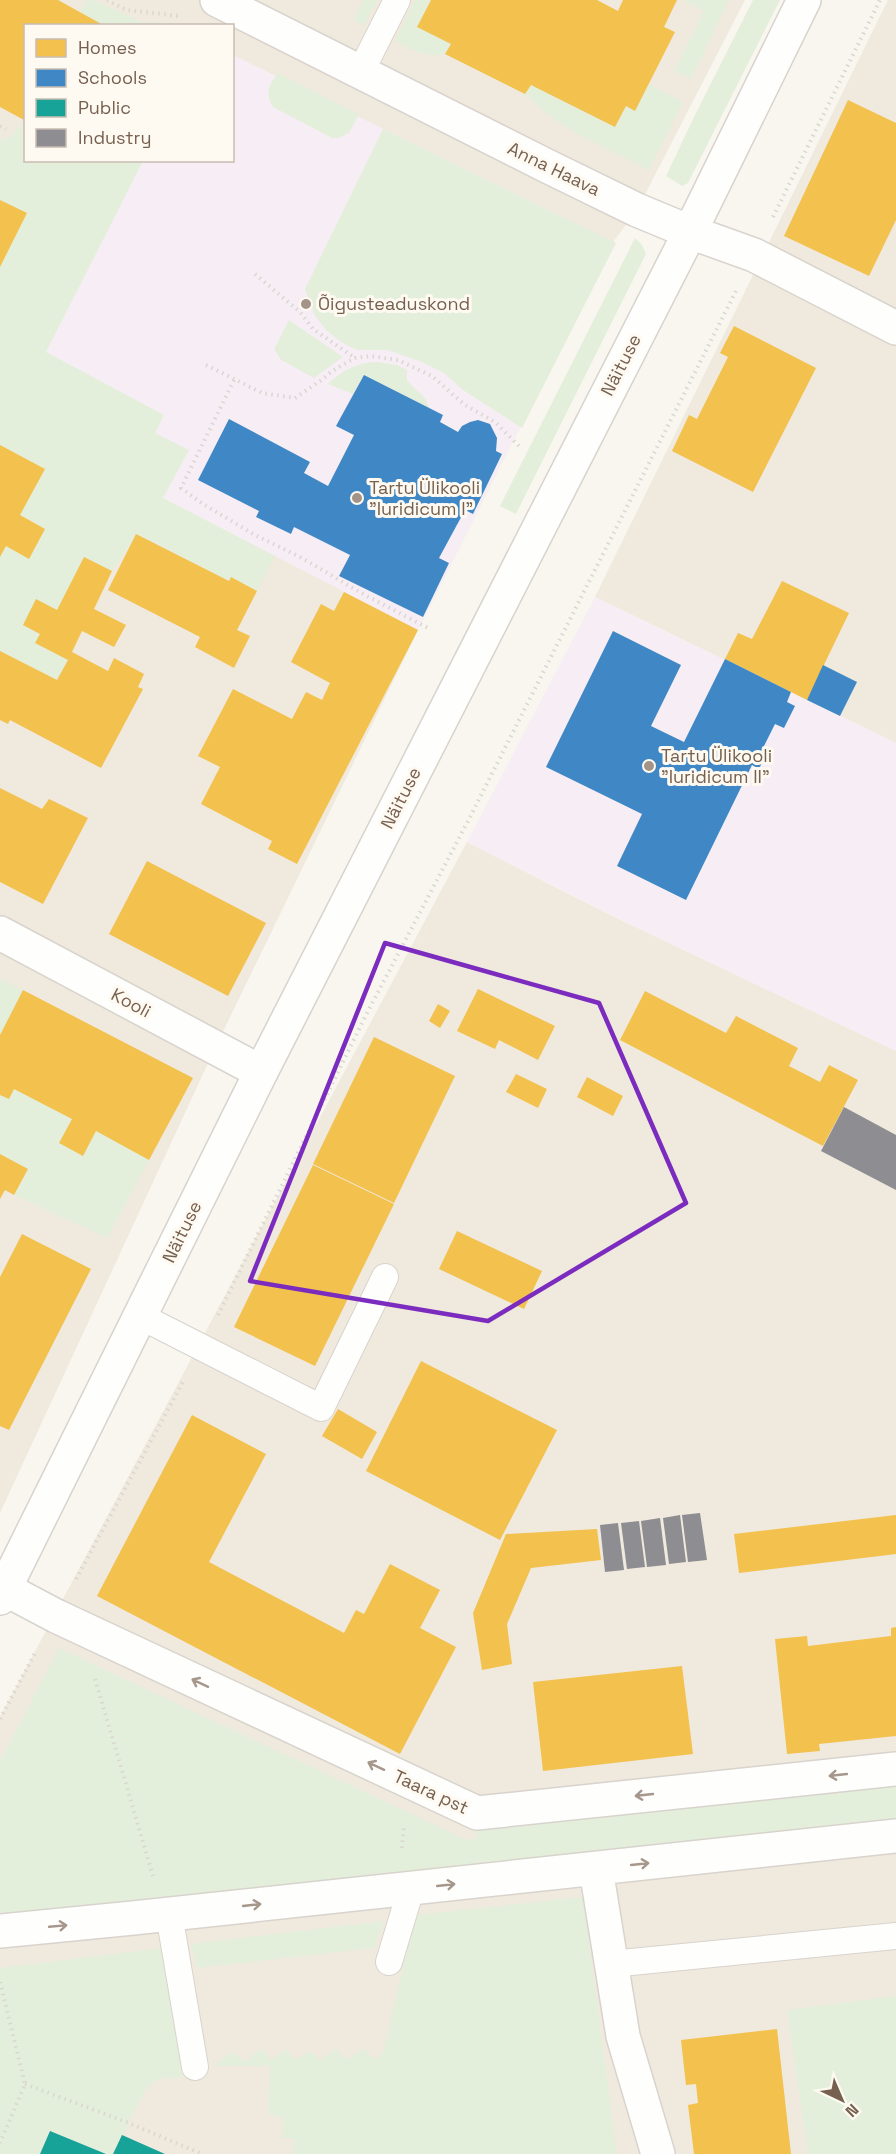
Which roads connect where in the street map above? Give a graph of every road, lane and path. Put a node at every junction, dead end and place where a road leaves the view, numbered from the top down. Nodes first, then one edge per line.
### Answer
1 (107, 0) edge
2 (217, 0) edge
3 (397, 0) edge
4 (804, 0) edge
5 (880, 0) edge
6 (185, 16) dead end
7 (360, 73) junction
8 (0, 126) edge
9 (6, 129) dead end
10 (690, 232) junction
11 (754, 255) junction
12 (255, 274) dead end
13 (896, 328) edge
14 (355, 358) junction
15 (206, 365) dead end
16 (234, 380) junction
17 (521, 448) dead end
18 (428, 628) dead end
19 (0, 933) edge
20 (261, 1072) junction
21 (385, 1277) dead end
22 (140, 1316) junction
23 (202, 1347) junction
24 (2, 1594) edge
25 (56, 1616) junction
26 (94, 1679) dead end
27 (0, 1719) edge
28 (896, 1768) edge
29 (405, 1818) dead end
30 (896, 1836) edge
31 (402, 1853) dead end
32 (596, 1869) junction
33 (155, 1882) dead end
34 (411, 1888) junction
35 (169, 1914) junction
36 (0, 1931) edge
37 (896, 1935) edge
38 (389, 1962) dead end
39 (611, 1964) junction
40 (0, 1982) edge
41 (195, 2067) dead end
42 (25, 2084) junction
43 (0, 2143) edge
44 (202, 2154) edge
45 (658, 2154) edge

1 - 6 path
2 - 7 street, Anna Haava
3 - 7 lane
4 - 10 street, Näituse
5 - 11 path
7 - 10 street, Anna Haava
8 - 9 path
10 - 11 street, Anna Haava
10 - 20 street, Näituse
11 - 13 street, Anna Haava
11 - 23 path
12 - 14 path
14 - 16 path
14 - 17 path
15 - 16 path
16 - 18 path
19 - 20 street, Kooli
20 - 22 street, Näituse
21 - 23 lane
22 - 23 lane
22 - 24 street, Näituse
23 - 25 path
24 - 25 street, Taara pst
25 - 27 path
28 -> 25 street, Taara pst
26 - 33 path
29 - 31 path
32 -> 30 street
34 -> 32 street
32 - 39 street
35 -> 34 street
34 - 38 lane
36 -> 35 street
35 - 41 lane
37 - 39 lane
39 - 45 street
40 - 42 path
42 - 43 path
42 - 44 path

